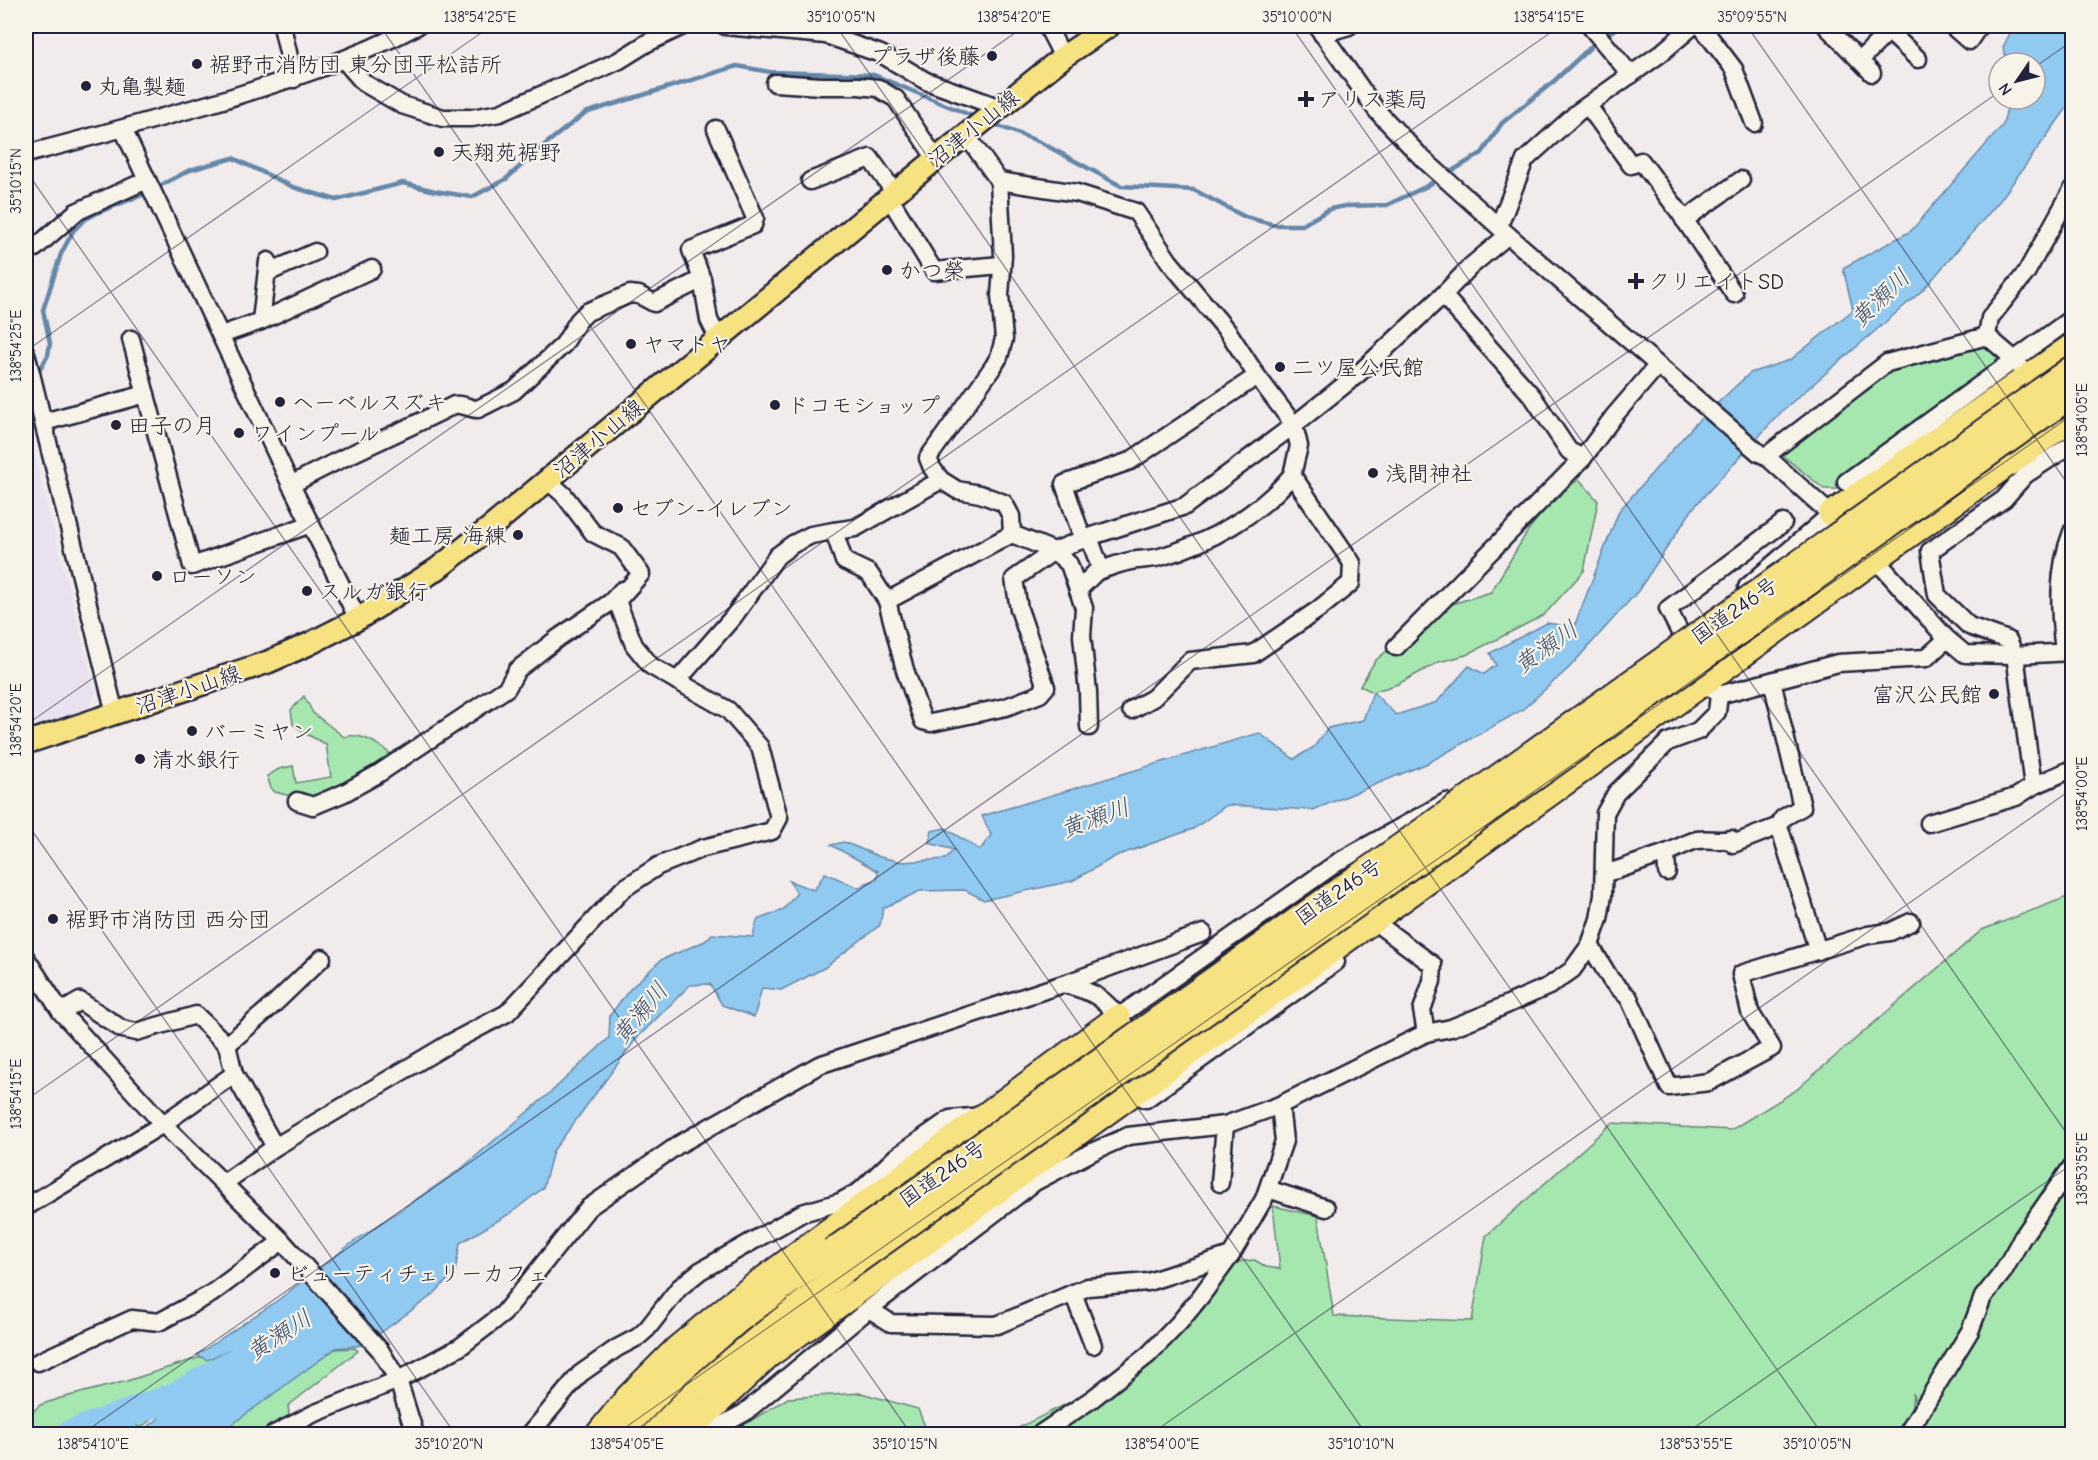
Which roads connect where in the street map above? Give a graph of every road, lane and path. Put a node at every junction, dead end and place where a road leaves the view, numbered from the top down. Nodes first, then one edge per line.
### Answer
1 (282, 26) edge
2 (417, 26) edge
3 (683, 26) edge
4 (725, 26) edge
5 (1047, 26) edge
6 (1109, 26) edge
7 (1348, 26) edge
8 (1693, 26) edge
9 (1701, 26) edge
10 (1826, 26) edge
11 (1952, 26) edge
12 (1979, 26) edge
13 (1591, 27) edge
14 (1886, 28) edge
15 (1320, 30) edge
16 (1063, 57) junction
17 (1918, 59) dead end
18 (344, 60) junction
19 (1860, 60) junction
20 (1872, 73) dead end
21 (1631, 75) junction
22 (294, 79) junction
23 (775, 83) dead end
24 (1587, 106) junction
25 (996, 109) junction
26 (1754, 123) dead end
27 (123, 129) junction
28 (716, 129) dead end
29 (968, 134) junction
30 (26, 154) edge
31 (936, 159) junction
32 (147, 180) junction
33 (1741, 180) dead end
34 (810, 181) dead end
35 (999, 181) junction
36 (2073, 190) edge
37 (892, 195) junction
38 (1684, 220) junction
39 (1503, 231) junction
40 (35, 248) dead end
41 (315, 252) dead end
42 (1000, 265) junction
43 (372, 269) dead end
44 (702, 279) junction
45 (1734, 294) dead end
46 (1443, 295) junction
47 (2073, 318) edge
48 (261, 321) junction
49 (221, 336) junction
50 (1987, 336) junction
51 (718, 338) junction
52 (131, 339) dead end
53 (2073, 346) edge
54 (28, 368) edge
55 (1660, 368) junction
56 (2073, 368) edge
57 (2022, 369) junction
58 (1257, 376) junction
59 (146, 394) junction
60 (2073, 396) edge
61 (2073, 418) edge
62 (44, 422) junction
63 (1294, 425) junction
64 (2073, 444) edge
65 (1763, 454) junction
66 (1583, 458) junction
67 (1292, 475) junction
68 (547, 480) junction
69 (941, 480) junction
70 (1846, 482) dead end
71 (291, 485) junction
72 (1831, 514) junction
73 (1783, 522) dead end
74 (311, 524) junction
75 (834, 531) junction
76 (2073, 532) edge
77 (1012, 534) junction
78 (1086, 538) junction
79 (1054, 551) junction
80 (1876, 559) junction
81 (1101, 570) junction
82 (640, 571) junction
83 (1078, 590) junction
84 (887, 601) junction
85 (358, 619) junction
86 (1947, 639) junction
87 (1684, 642) junction
88 (1396, 647) dead end
89 (2068, 652) edge
90 (2014, 656) junction
91 (677, 681) junction
92 (1772, 681) junction
93 (1712, 688) junction
94 (1131, 710) dead end
95 (115, 714) junction
96 (1089, 727) dead end
97 (26, 743) edge
98 (2073, 770) edge
99 (2033, 786) junction
100 (297, 801) dead end
101 (1929, 823) dead end
102 (1779, 826) junction
103 (1666, 853) junction
104 (1338, 862) junction
105 (1667, 872) dead end
106 (1604, 873) junction
107 (1911, 922) dead end
108 (1379, 923) junction
109 (1203, 933) dead end
110 (1590, 945) junction
111 (1818, 951) junction
112 (26, 958) edge
113 (322, 958) dead end
114 (1063, 984) junction
115 (60, 1012) junction
116 (1118, 1017) junction
117 (1426, 1033) junction
118 (227, 1045) junction
119 (1161, 1072) junction
120 (234, 1074) junction
121 (1133, 1093) junction
122 (1280, 1105) junction
123 (984, 1116) junction
124 (163, 1124) junction
125 (1225, 1125) junction
126 (275, 1147) junction
127 (2073, 1166) edge
128 (1032, 1174) junction
129 (1220, 1182) dead end
130 (224, 1183) junction
131 (1268, 1189) junction
132 (26, 1207) edge
133 (1326, 1208) dead end
134 (282, 1241) junction
135 (1231, 1255) junction
136 (838, 1261) junction
137 (1073, 1293) junction
138 (869, 1309) junction
139 (1093, 1345) dead end
140 (38, 1362) dead end
141 (398, 1380) junction
142 (711, 1431) dead end
143 (274, 1434) edge
144 (415, 1434) edge
145 (530, 1434) edge
146 (598, 1434) edge
147 (619, 1434) edge
148 (654, 1434) edge
149 (685, 1434) edge
150 (1040, 1434) edge
151 (1907, 1434) edge

1 - 22 street
2 - 18 street
3 - 18 street
4 - 25 street
5 - 16 street
6 - 16 main road, 沼津小山線
7 - 15 street
8 - 21 street
9 - 26 street
10 - 19 street
11 - 12 street
13 - 21 street
14 - 17 street
14 - 19 street
15 - 39 street
16 - 25 main road, 沼津小山線
18 - 22 street
19 - 20 street
21 - 24 street
22 - 27 street
23 - 31 street
24 - 38 street
24 - 39 street
25 - 29 main road, 沼津小山線
27 - 30 street
27 - 32 street
28 - 44 street
29 - 31 main road, 沼津小山線
29 - 35 street
31 - 37 main road, 沼津小山線
32 - 40 street
32 - 49 street
33 - 38 street
34 - 37 street
35 - 42 street
35 - 58 street
36 - 50 street
37 - 42 street
37 - 51 main road, 沼津小山線
38 - 45 street
39 - 46 street
39 - 55 street
41 - 48 street
42 - 69 street
43 - 48 street
44 - 51 street
44 - 71 street
46 - 63 street
46 - 66 street
47 - 57 street
48 - 49 street
49 - 71 street
50 - 57 street
50 - 65 street
51 - 68 main road, 沼津小山線
52 - 59 street
53 - 57 highway
54 - 62 street
55 - 65 street
55 - 66 street
56 - 136 highway, 国道246号, bridge
57 - 70 street
57 - 72 highway
58 - 63 street
58 - 78 street
59 - 62 street
59 - 74 street
60 - 136 highway, 国道246号, bridge
61 - 80 highway
62 - 95 street
63 - 67 street
63 - 78 street
64 - 90 street
65 - 72 street
66 - 88 street
67 - 81 street
67 - 94 street
68 - 82 street
68 - 85 main road, 沼津小山線
69 - 75 street
69 - 77 street
71 - 74 street
72 - 80 street
72 - 87 street
73 - 87 street
74 - 85 street
75 - 84 street
75 - 91 street
76 - 89 street
77 - 79 street
77 - 84 street
78 - 79 street
78 - 81 street
79 - 83 street
79 - 84 street
80 - 86 street
80 - 93 highway
81 - 83 street
82 - 91 street
82 - 100 street
83 - 96 street
85 - 95 main road, 沼津小山線
86 - 90 street
86 - 92 street
87 - 93 street
87 - 104 street
89 - 90 street
90 - 99 street
91 - 126 street
92 - 93 street
92 - 102 street
93 - 106 street
93 - 108 highway
95 - 97 main road, 沼津小山線
98 - 99 street
99 - 101 street
102 - 103 street
102 - 111 street
103 - 105 street
103 - 106 street
104 - 108 street
104 - 116 street
106 - 110 street
107 - 111 street
108 - 117 street
108 - 119 highway
108 - 121 street
109 - 114 street
110 - 111 street
110 - 117 street
112 - 115 street
113 - 118 street
114 - 116 street
114 - 141 street
115 - 118 street
115 - 124 street
116 - 119 street
116 - 123 highway
117 - 122 street
118 - 120 street
119 - 121 highway
120 - 124 street
120 - 126 street
121 - 128 highway
122 - 125 street
122 - 131 street
123 - 145 street
123 - 146 highway
124 - 130 street
124 - 132 street
125 - 128 street
125 - 129 street
126 - 130 street
127 - 151 street
128 - 138 street
128 - 149 highway
130 - 134 street
131 - 133 street
131 - 135 street
134 - 140 street
134 - 141 street
135 - 137 street
135 - 150 street
136 - 147 highway, 国道246号
136 - 148 highway, 国道246号
137 - 138 street
137 - 139 street
138 - 142 street
141 - 143 street
141 - 144 street

